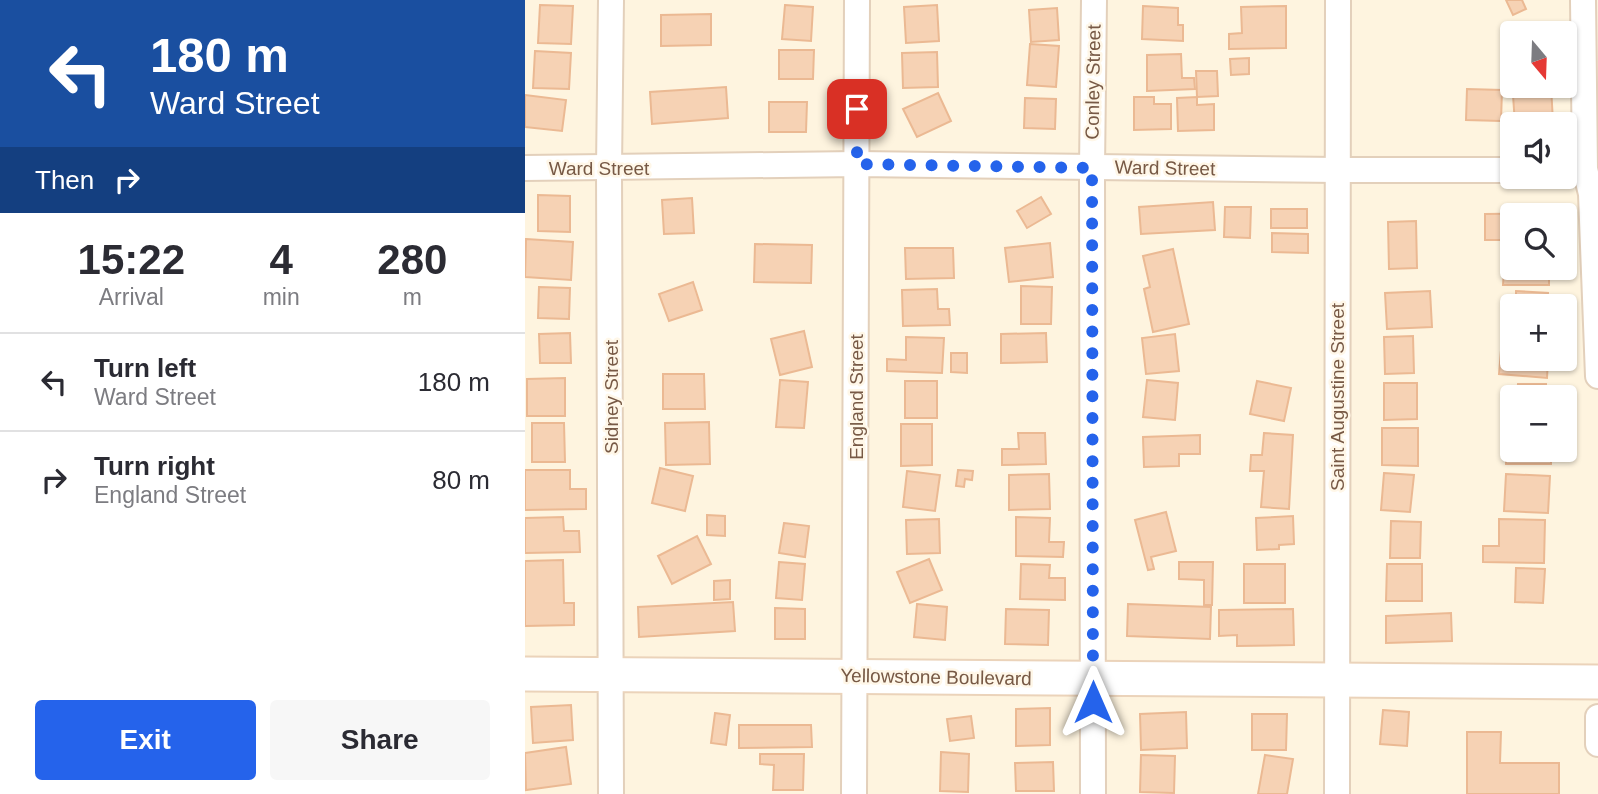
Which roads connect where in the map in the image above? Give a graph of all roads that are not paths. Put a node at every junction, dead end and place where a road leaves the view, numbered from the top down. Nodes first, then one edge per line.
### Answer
1 (611, 0) edge
2 (857, 0) edge
3 (1094, 0) edge
4 (1338, 0) edge
5 (1583, 0) edge
6 (857, 164) junction
7 (525, 168) edge
8 (609, 168) junction
9 (1092, 168) junction
10 (1582, 169) edge
11 (1338, 170) junction
12 (1500, 170) edge
13 (1598, 376) edge
14 (525, 674) edge
15 (612, 676) junction
16 (855, 677) junction
17 (1093, 679) junction
18 (1337, 679) junction
19 (1598, 682) edge
20 (1598, 717) edge
21 (1598, 744) edge
22 (611, 794) edge
23 (853, 794) edge
24 (1093, 794) edge
25 (1336, 794) edge

1 - 8 street, Sidney Street
2 - 6 street, England Street
3 - 9 street, Conley Street
4 - 11 street, Saint Augustine Street
5 - 10 street
6 - 8 street, Ward Street
6 - 9 street, Ward Street
6 - 16 street, England Street
7 - 8 street, Ward Street
8 - 15 street, Sidney Street
9 - 11 street, Ward Street
9 - 17 street, Conley Street
10 - 13 street
11 - 12 street, Ward Street
11 - 18 street, Saint Augustine Street
14 - 15 street, Yellowstone Boulevard
15 - 16 street, Yellowstone Boulevard
15 - 22 street, Sidney Street
16 - 17 street, Yellowstone Boulevard
16 - 23 street, England Street
17 - 18 street, Yellowstone Boulevard
17 - 24 street, Conley Street
18 - 19 street, Yellowstone Boulevard
18 - 25 street, Saint Augustine Street
20 - 21 street

